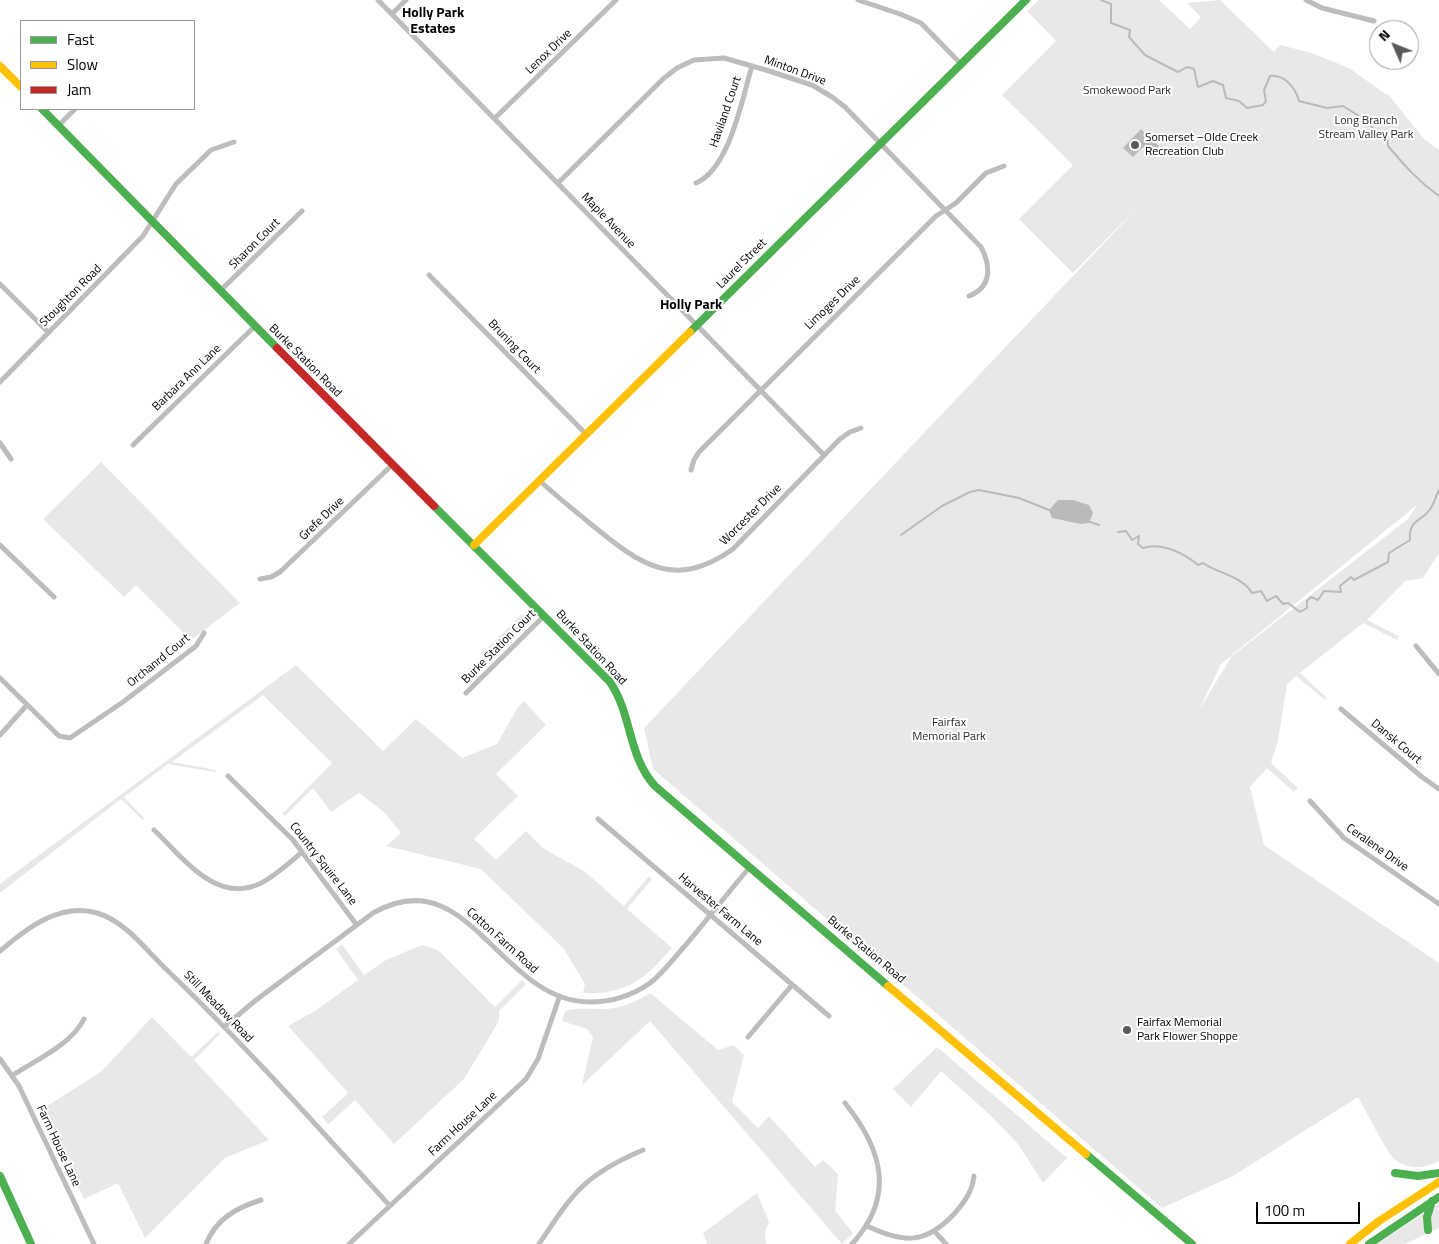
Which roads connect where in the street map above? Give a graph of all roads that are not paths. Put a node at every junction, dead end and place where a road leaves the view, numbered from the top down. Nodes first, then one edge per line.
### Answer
1 (378, 0) edge
2 (406, 0) edge
3 (616, 0) edge
4 (858, 0) edge
5 (1026, 0) edge
6 (1306, 0) edge
7 (392, 14) junction
8 (1370, 20) edge
9 (961, 64) junction
10 (0, 66) edge
11 (752, 66) junction
12 (20, 87) edge
13 (43, 110) edge
14 (74, 110) edge
15 (495, 118) junction
16 (59, 125) junction
17 (234, 142) dead end
18 (881, 143) junction
19 (1004, 166) dead end
20 (558, 183) junction
21 (696, 183) dead end
22 (945, 209) junction
23 (302, 211) dead end
24 (153, 221) junction
25 (429, 274) dead end
26 (0, 284) edge
27 (222, 290) junction
28 (969, 296) dead end
29 (696, 325) junction
30 (255, 326) junction
31 (48, 332) junction
32 (0, 382) edge
33 (760, 390) junction
34 (861, 428) dead end
35 (586, 434) junction
36 (0, 443) edge
37 (133, 445) dead end
38 (824, 455) junction
39 (11, 459) dead end
40 (392, 465) junction
41 (691, 470) dead end
42 (540, 482) junction
43 (0, 545) edge
44 (474, 545) junction
45 (260, 579) dead end
46 (54, 597) dead end
47 (546, 615) junction
48 (204, 633) dead end
49 (1416, 646) dead end
50 (1439, 674) edge
51 (0, 678) edge
52 (466, 693) dead end
53 (27, 705) junction
54 (1341, 709) dead end
55 (0, 735) edge
56 (228, 776) dead end
57 (1439, 789) edge
58 (1310, 801) dead end
59 (598, 819) dead end
60 (154, 830) dead end
61 (302, 852) junction
62 (749, 868) junction
63 (1439, 904) edge
64 (711, 915) junction
65 (356, 924) junction
66 (0, 951) edge
67 (792, 985) junction
68 (559, 998) junction
69 (829, 1016) dead end
70 (84, 1019) dead end
71 (224, 1027) junction
72 (748, 1037) dead end
73 (0, 1059) edge
74 (13, 1075) junction
75 (845, 1103) dead end
76 (643, 1150) dead end
77 (1395, 1173) dead end
78 (1439, 1173) edge
79 (0, 1176) edge
80 (974, 1176) dead end
81 (1439, 1182) edge
82 (1435, 1199) edge
83 (260, 1200) dead end
84 (390, 1206) junction
85 (867, 1226) junction
86 (1428, 1230) dead end
87 (936, 1233) junction
88 (31, 1244) edge
89 (94, 1244) edge
90 (206, 1244) edge
91 (349, 1244) edge
92 (539, 1244) edge
93 (852, 1244) edge
94 (946, 1244) edge
95 (1192, 1244) edge
96 (1350, 1244) edge
97 (1369, 1244) edge

1 - 7 street, Maple Avenue
2 - 7 street
3 - 15 street, Lenox Drive
4 - 9 street
5 - 9 street, Laurel Street
6 - 8 street
7 - 15 street, Maple Avenue
9 - 18 street, Laurel Street
10 - 12 street
11 - 18 street, Minton Drive
11 - 20 street, Minton Drive
11 - 21 street, Haviland Court
13 - 16 street, Burke Station Road
14 - 16 street
15 - 20 street, Maple Avenue
16 - 24 street, Burke Station Road
17 - 24 street, Stoughton Road
18 - 22 street, Minton Drive
18 - 29 street, Laurel Street
19 - 22 street, Limoges Drive
20 - 29 street, Maple Avenue
22 - 28 street, Minton Drive
22 - 33 street, Limoges Drive
23 - 27 street, Sharon Court
24 - 27 street, Burke Station Road
24 - 31 street, Stoughton Road
25 - 35 street, Bruning Court
26 - 31 street
27 - 30 street, Burke Station Road
29 - 33 street, Maple Avenue
29 - 35 street, Laurel Street
30 - 37 street, Barbara Ann Lane
30 - 40 street, Burke Station Road
31 - 32 street, Stoughton Road
33 - 38 street, Maple Avenue
33 - 41 street, Limoges Drive
34 - 38 street, Worcester Drive
35 - 42 street, Laurel Street
36 - 39 street
38 - 42 street, Worcester Drive
40 - 44 street, Burke Station Road
40 - 45 street, Grefe Drive
42 - 44 street, Laurel Street
43 - 46 street
44 - 47 street, Burke Station Road
47 - 52 street, Burke Station Court
47 - 62 street, Burke Station Road
48 - 53 street, Orchanrd Court
49 - 50 street
51 - 53 street
53 - 55 street
54 - 57 street, Dansk Court
56 - 61 street, Country Squire Lane
58 - 63 street, Ceralene Drive
59 - 64 street, Harvester Farm Lane
60 - 61 street
61 - 65 street, Country Squire Lane
62 - 64 street, Cotton Farm Road
62 - 95 street, Burke Station Road
64 - 67 street, Harvester Farm Lane
64 - 68 street, Cotton Farm Road
65 - 68 street, Cotton Farm Road
65 - 71 street, Cotton Farm Road
66 - 71 street, Still Meadow Road
67 - 69 street, Harvester Farm Lane
67 - 72 street
68 - 84 street, Farm House Lane
70 - 74 street
71 - 84 street, Still Meadow Road
73 - 74 street, Farm House Lane
74 - 89 street, Farm House Lane
75 - 85 street
76 - 92 street
77 - 78 street
79 - 88 street
80 - 87 street
81 - 96 street
82 - 86 street
82 - 97 street
83 - 90 street
84 - 91 street, Farm House Lane
85 - 87 street
85 - 93 street
87 - 94 street

